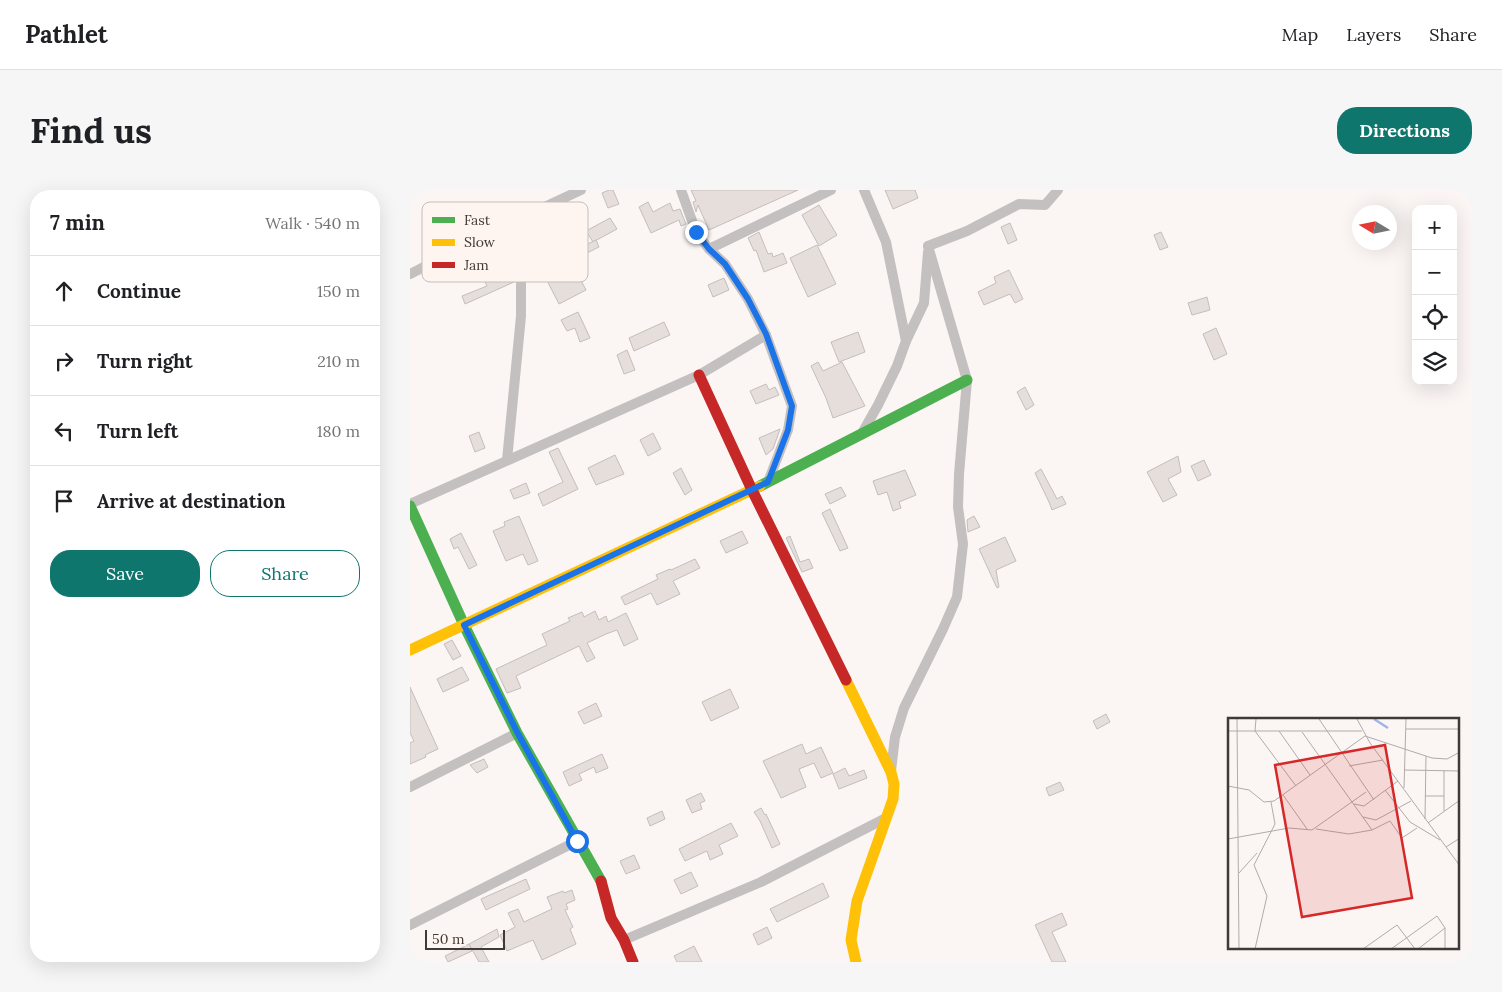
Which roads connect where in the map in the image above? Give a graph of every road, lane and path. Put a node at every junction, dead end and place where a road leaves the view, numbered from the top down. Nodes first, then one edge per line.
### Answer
1 (581, 190) edge
2 (681, 190) edge
3 (831, 190) edge
4 (864, 190) edge
5 (1058, 190) edge
6 (555, 202) edge
7 (928, 246) junction
8 (709, 249) junction
9 (422, 268) edge
10 (410, 274) edge
11 (521, 282) edge
12 (766, 334) junction
13 (906, 342) junction
14 (699, 375) junction
15 (968, 380) junction
16 (861, 435) junction
17 (507, 460) junction
18 (768, 482) junction
19 (752, 490) junction
20 (410, 505) edge
21 (464, 625) junction
22 (410, 650) edge
23 (517, 732) junction
24 (891, 772) junction
25 (410, 787) edge
26 (886, 818) junction
27 (577, 841) junction
28 (410, 925) edge
29 (624, 940) junction
30 (633, 962) edge
31 (856, 962) edge

1 - 6 street
2 - 8 street
3 - 8 street
4 - 13 street
5 - 7 street
7 - 13 street
7 - 15 street
8 - 12 street
9 - 10 street
11 - 17 street
12 - 14 street
12 - 18 street
13 - 16 street
14 - 17 street
14 - 19 street
15 - 16 street
15 - 24 street
16 - 18 street
17 - 20 street
18 - 19 street
19 - 21 street
19 - 24 street
20 - 21 street
21 - 22 street
21 - 23 street
23 - 25 street
23 - 27 street
24 - 26 street
26 - 29 street
26 - 31 street
27 - 28 street
27 - 29 street
29 - 30 street

